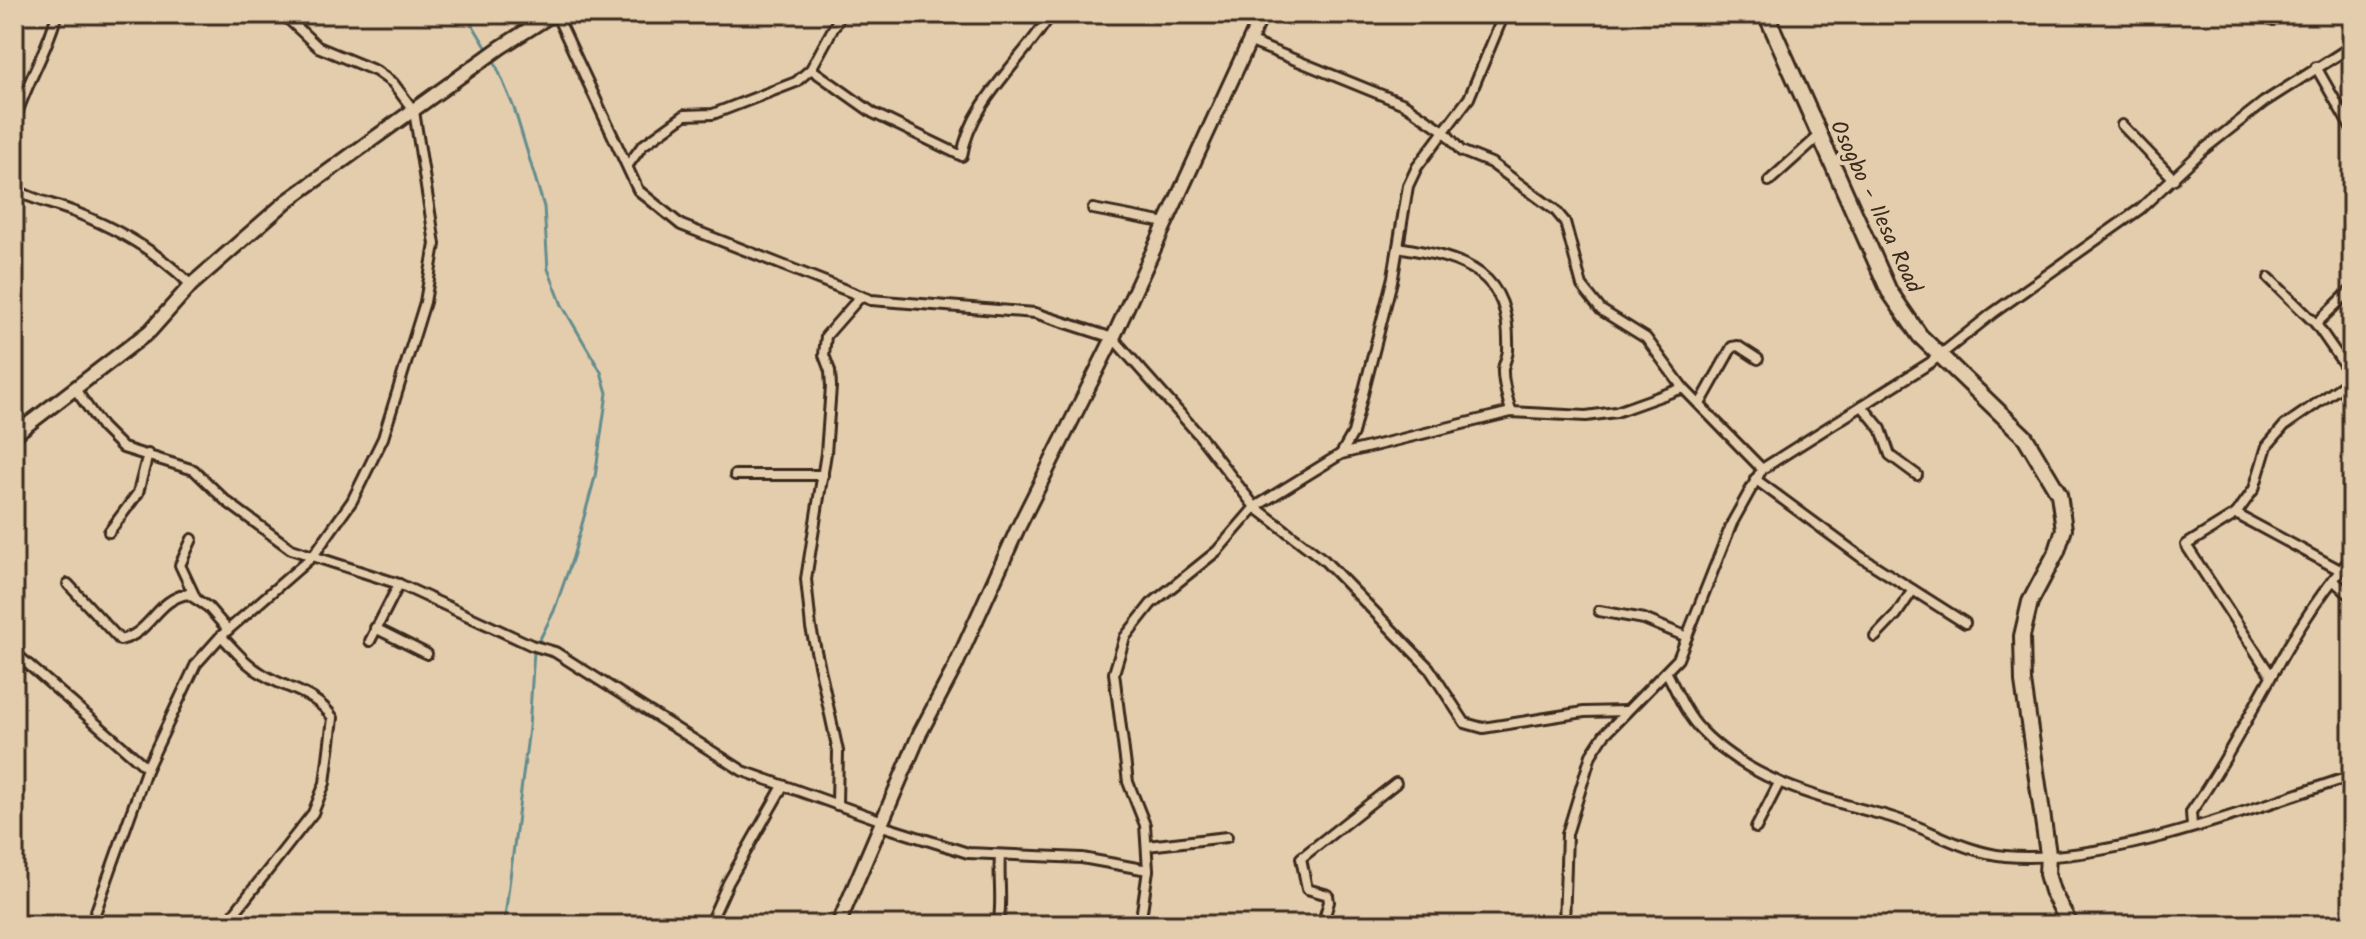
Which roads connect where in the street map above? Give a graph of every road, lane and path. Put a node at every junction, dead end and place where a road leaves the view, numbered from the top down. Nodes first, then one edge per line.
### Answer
1 (57, 14) edge
2 (283, 14) edge
3 (554, 14) edge
4 (841, 14) edge
5 (1051, 14) edge
6 (1262, 14) edge
7 (1504, 14) edge
8 (1766, 14) edge
9 (1251, 42) junction
10 (2352, 46) edge
11 (2316, 67) junction
12 (811, 69) junction
13 (18, 92) edge
14 (414, 111) junction
15 (14, 123) edge
16 (2122, 125) dead end
17 (2352, 130) edge
18 (1444, 131) junction
19 (1819, 136) junction
20 (628, 165) junction
21 (2174, 179) junction
22 (1769, 181) dead end
23 (14, 189) edge
24 (1093, 209) dead end
25 (1166, 223) junction
26 (1398, 247) junction
27 (2269, 278) dead end
28 (191, 285) junction
29 (2352, 289) edge
30 (861, 296) junction
31 (2316, 324) junction
32 (1113, 338) junction
33 (1939, 354) junction
34 (1758, 359) dead end
35 (2352, 378) edge
36 (1683, 388) junction
37 (75, 389) junction
38 (1700, 404) junction
39 (1862, 406) junction
40 (1511, 412) junction
41 (14, 435) edge
42 (148, 454) junction
43 (1341, 454) junction
44 (1762, 469) junction
45 (735, 475) dead end
46 (823, 475) junction
47 (1917, 475) dead end
48 (1755, 479) junction
49 (1255, 507) junction
50 (2236, 514) junction
51 (109, 532) dead end
52 (192, 539) dead end
53 (313, 556) junction
54 (2352, 557) edge
55 (2340, 570) junction
56 (2333, 580) junction
57 (68, 584) dead end
58 (399, 584) junction
59 (1913, 590) junction
60 (195, 597) junction
61 (2352, 597) edge
62 (1599, 611) dead end
63 (1965, 623) dead end
64 (375, 628) junction
65 (225, 633) junction
66 (1687, 637) junction
67 (1875, 637) dead end
68 (370, 641) dead end
69 (14, 652) edge
70 (427, 654) dead end
71 (1667, 673) junction
72 (2270, 674) junction
73 (1626, 711) junction
74 (147, 768) junction
75 (2352, 776) edge
76 (1396, 783) dead end
77 (1779, 783) junction
78 (783, 786) junction
79 (837, 805) junction
80 (880, 822) junction
81 (2192, 826) junction
82 (1756, 828) dead end
83 (1227, 837) dead end
84 (1147, 846) junction
85 (2048, 854) junction
86 (1000, 856) junction
87 (1148, 870) junction
88 (91, 925) edge
89 (225, 925) edge
90 (709, 925) edge
91 (838, 925) edge
92 (998, 925) edge
93 (1140, 925) edge
94 (1322, 925) edge
95 (1564, 925) edge
96 (2070, 925) edge

1 - 13 street
2 - 14 street
3 - 14 main road
3 - 20 street
4 - 12 street
5 - 12 street
6 - 9 main road
7 - 18 street
8 - 19 main road, Osogbo - Ilesa Road
9 - 18 street
9 - 25 main road
10 - 11 street
11 - 17 street
11 - 21 street
12 - 20 street
13 - 15 street
14 - 28 main road
14 - 53 street
16 - 21 street
18 - 26 street
18 - 36 street
19 - 22 street
19 - 33 main road, Osogbo - Ilesa Road
20 - 30 street
21 - 33 street
23 - 28 street
24 - 25 street
25 - 32 main road
26 - 40 street
26 - 43 street
27 - 31 street
28 - 37 main road
29 - 31 street
30 - 32 street
30 - 46 street
31 - 35 street
32 - 49 street
32 - 80 main road
33 - 39 street
33 - 85 main road, Osogbo - Ilesa Road
34 - 38 street
35 - 50 street
36 - 38 street
36 - 40 street
37 - 41 main road
37 - 42 street
38 - 44 street
39 - 44 street
39 - 47 street
40 - 43 street
42 - 51 street
42 - 53 street
43 - 49 street
44 - 48 street
45 - 46 street
46 - 79 street
48 - 59 street
48 - 66 street
49 - 73 street
49 - 84 street
50 - 55 street
50 - 72 street
52 - 60 street
53 - 58 street
53 - 65 street
54 - 55 street
55 - 56 street
56 - 61 street
56 - 72 street
57 - 60 street
58 - 64 street
58 - 78 street
59 - 63 street
59 - 67 street
60 - 65 street
62 - 66 street
64 - 68 street
64 - 70 street
65 - 74 street
65 - 89 street
66 - 71 street
69 - 74 street
71 - 73 street
71 - 77 street
72 - 81 street
73 - 95 street
74 - 88 street
75 - 81 street
76 - 94 street
77 - 82 street
77 - 85 street
78 - 79 street
78 - 90 street
79 - 80 street
80 - 86 street
80 - 91 main road
81 - 85 street
83 - 84 street
84 - 87 street
85 - 96 main road, Osogbo - Ilesa Road
86 - 87 street
86 - 92 street
87 - 93 street

